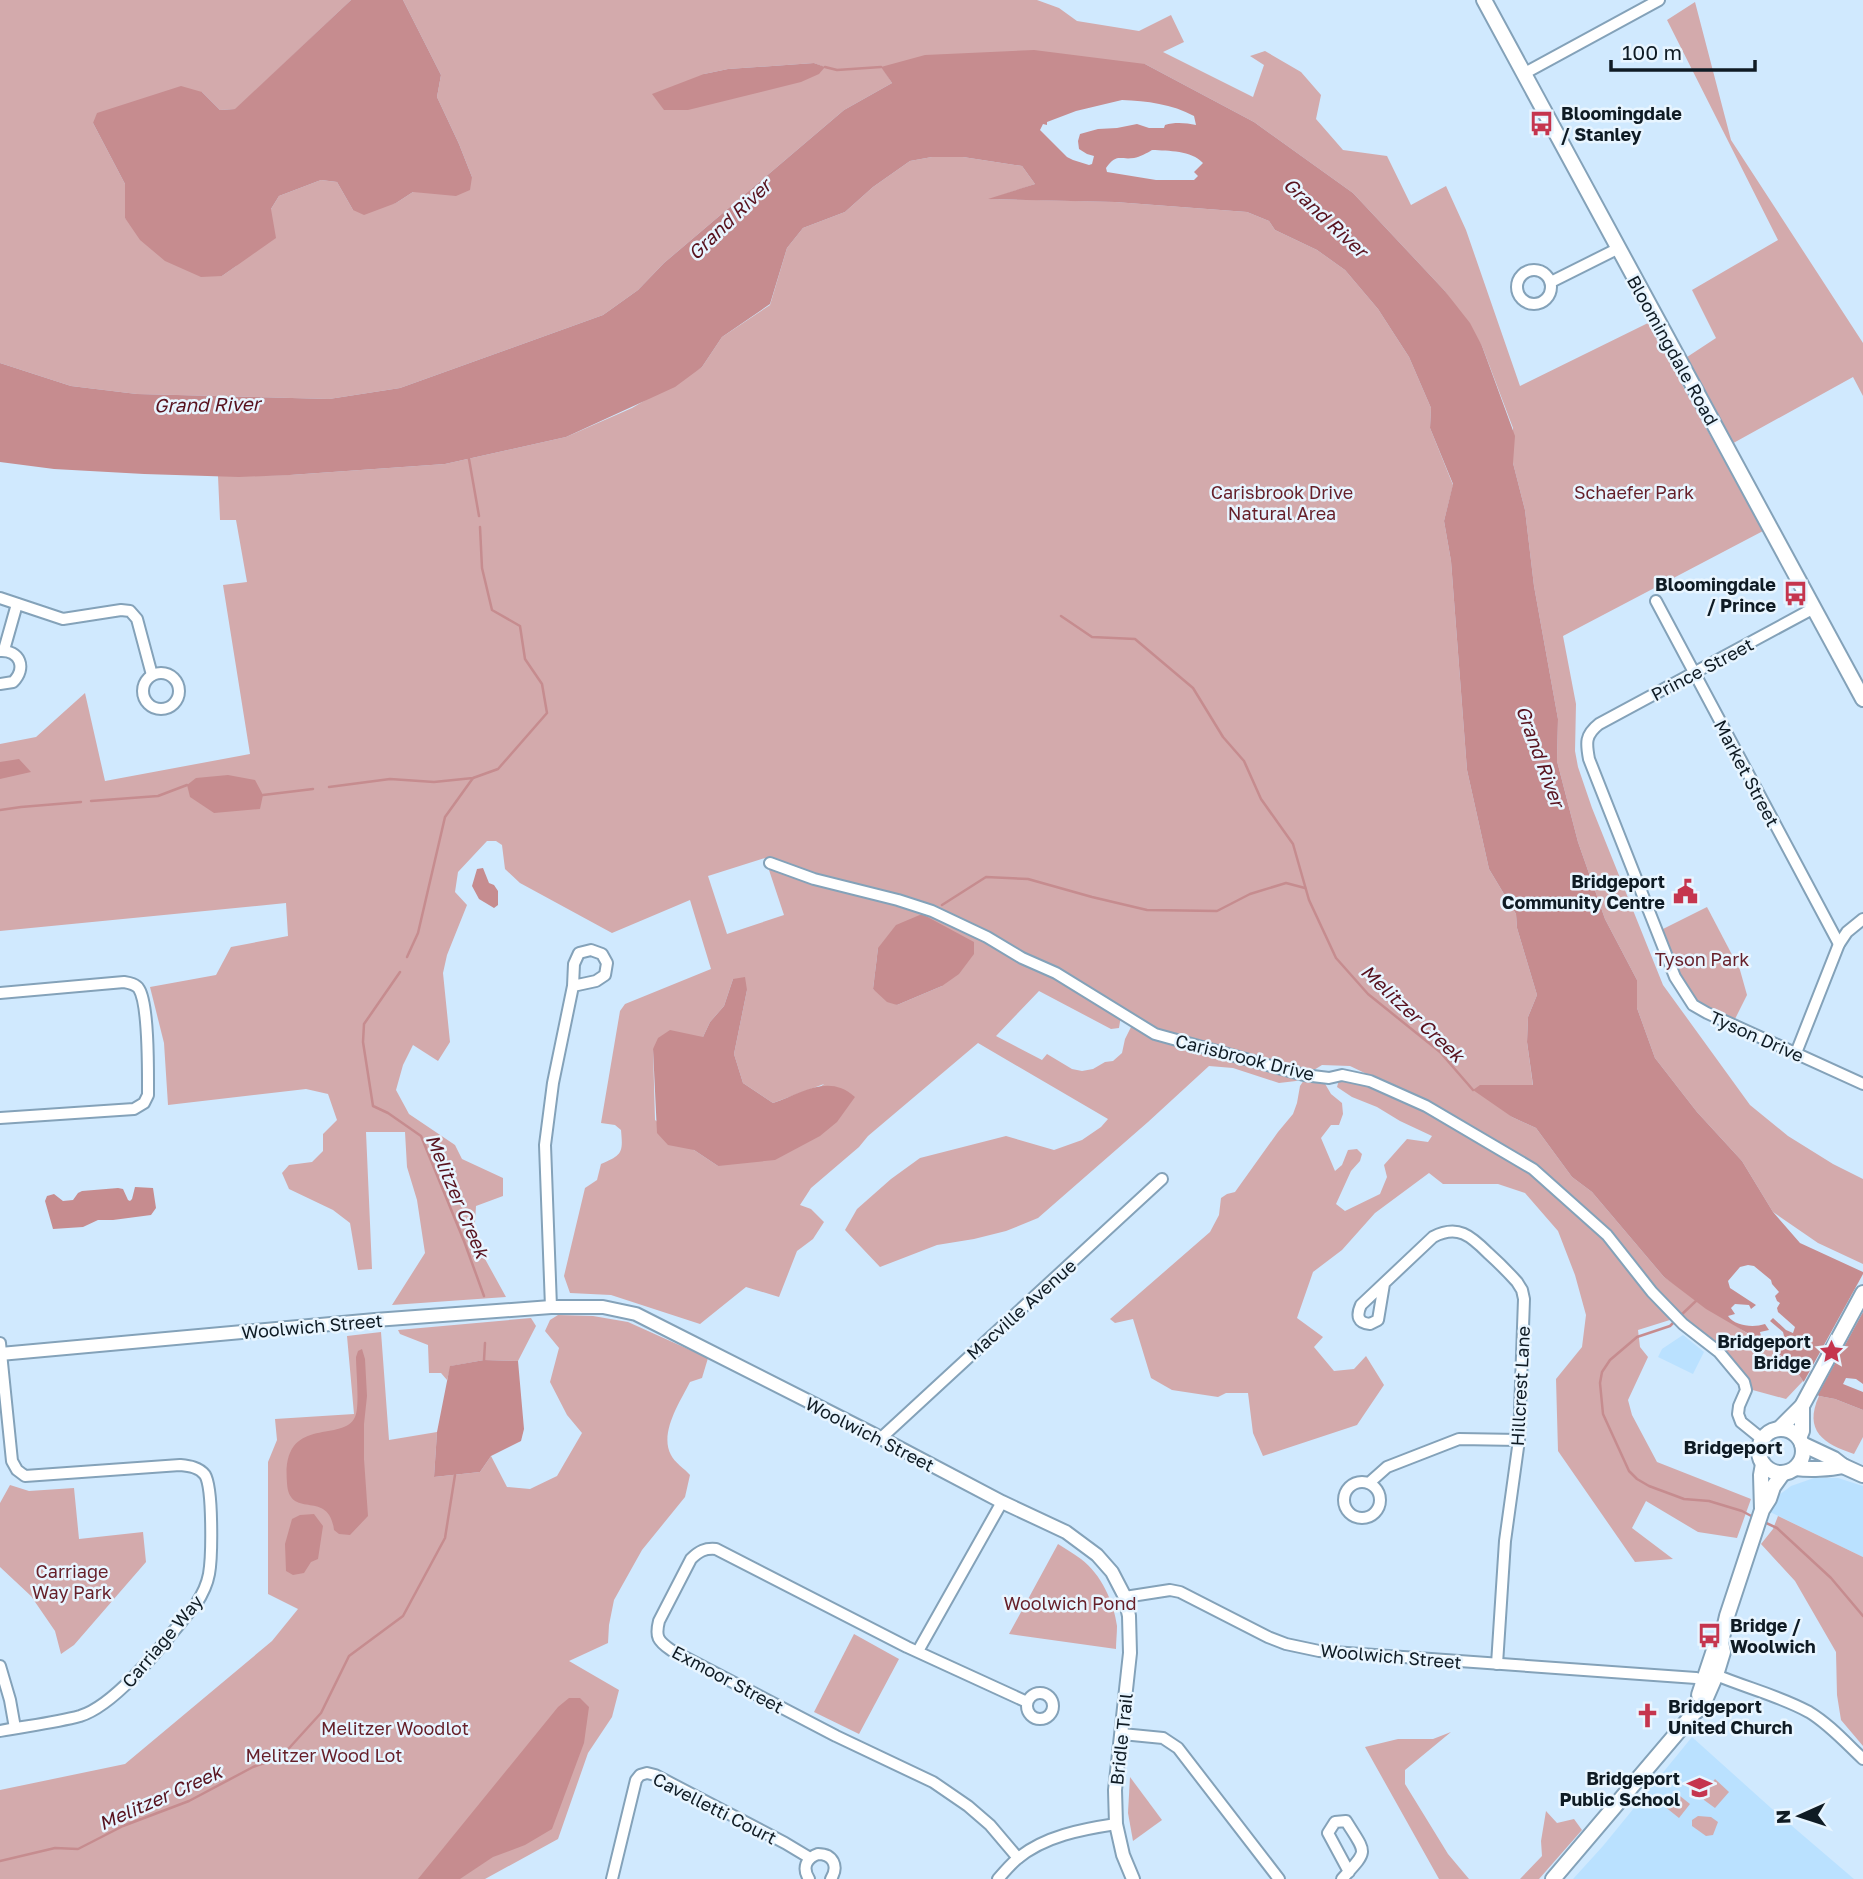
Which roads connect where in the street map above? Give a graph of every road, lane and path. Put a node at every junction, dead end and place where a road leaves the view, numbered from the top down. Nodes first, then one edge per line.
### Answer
1 (1484, 0) edge
2 (1659, 0) edge
3 (1525, 73) junction
4 (1617, 248) junction
5 (1551, 282) dead end
6 (0, 598) edge
7 (1656, 601) dead end
8 (17, 604) junction
9 (1814, 608) junction
10 (2, 650) edge
11 (1694, 673) junction
12 (152, 675) dead end
13 (0, 684) edge
14 (1863, 699) edge
15 (1591, 731) joint
16 (770, 863) dead end
17 (1863, 919) edge
18 (1839, 944) junction
19 (573, 986) dead end
20 (0, 993) edge
21 (1796, 1053) junction
22 (1863, 1083) edge
23 (0, 1118) edge
24 (1162, 1179) dead end
25 (1384, 1284) dead end
26 (1863, 1293) edge
27 (551, 1307) junction
28 (0, 1350) edge
29 (1804, 1400) junction
30 (1779, 1429) junction
31 (880, 1439) junction
32 (1762, 1439) junction
33 (1519, 1440) junction
34 (1801, 1441) junction
35 (1763, 1464) junction
36 (1843, 1466) junction
37 (1789, 1471) junction
38 (1863, 1475) edge
39 (1368, 1483) dead end
40 (1002, 1502) junction
41 (1762, 1510) junction
42 (1125, 1597) junction
43 (918, 1651) junction
44 (1497, 1664) junction
45 (0, 1666) edge
46 (1710, 1678) junction
47 (1027, 1702) dead end
48 (15, 1728) junction
49 (0, 1731) edge
50 (1122, 1734) junction
51 (1863, 1759) edge
52 (1116, 1824) junction
53 (810, 1858) junction
54 (1018, 1858) junction
55 (612, 1879) edge
56 (809, 1879) edge
57 (831, 1879) edge
58 (998, 1879) edge
59 (1133, 1879) edge
60 (1279, 1879) edge
61 (1553, 1879) edge

1 - 3 main road, Bloomingdale Road
2 - 3 street
3 - 4 main road, Bloomingdale Road
4 - 5 street
4 - 9 main road, Bloomingdale Road
6 - 8 street
7 - 11 street, Market Street
8 - 10 street
8 - 12 street
9 - 11 street, Prince Street
9 - 14 main road, Bloomingdale Road
10 - 13 street
11 - 15 street, Prince Street
11 - 18 street, Market Street
15 - 21 street, Tyson Drive
16 - 32 street, Carisbrook Drive
17 - 18 street
18 - 21 street
19 - 27 street
20 - 23 street
21 - 22 street, Tyson Drive
24 - 31 street, Macville Avenue
25 - 33 street, Hillcrest Lane
26 - 29 main road
27 - 28 street, Woolwich Street
27 - 31 street, Woolwich Street
28 - 48 street, Carriage Way
29 - 30 main road
29 - 34 main road
30 - 32 main road
30 - 34 main road
31 - 40 street, Woolwich Street
32 - 35 main road
33 - 39 street
33 - 44 street, Hillcrest Lane
34 - 36 main road
34 - 37 main road
35 - 37 main road
35 - 41 main road
36 - 37 main road
36 - 38 main road
37 - 41 main road
40 - 42 street, Woolwich Street
40 - 43 street
41 - 46 main road
42 - 44 street, Woolwich Street
42 - 50 street, Bridle Trail
43 - 47 street
43 - 54 street, Exmoor Street
44 - 46 street, Woolwich Street
45 - 48 street
46 - 51 street, Woolwich Street
46 - 61 main road
48 - 49 street, Carriage Way
50 - 52 street, Bridle Trail
50 - 60 street
52 - 54 street
52 - 59 street, Bridle Trail
53 - 55 street, Cavelletti Court
53 - 56 street
53 - 57 street, Cavelletti Court
54 - 58 street

